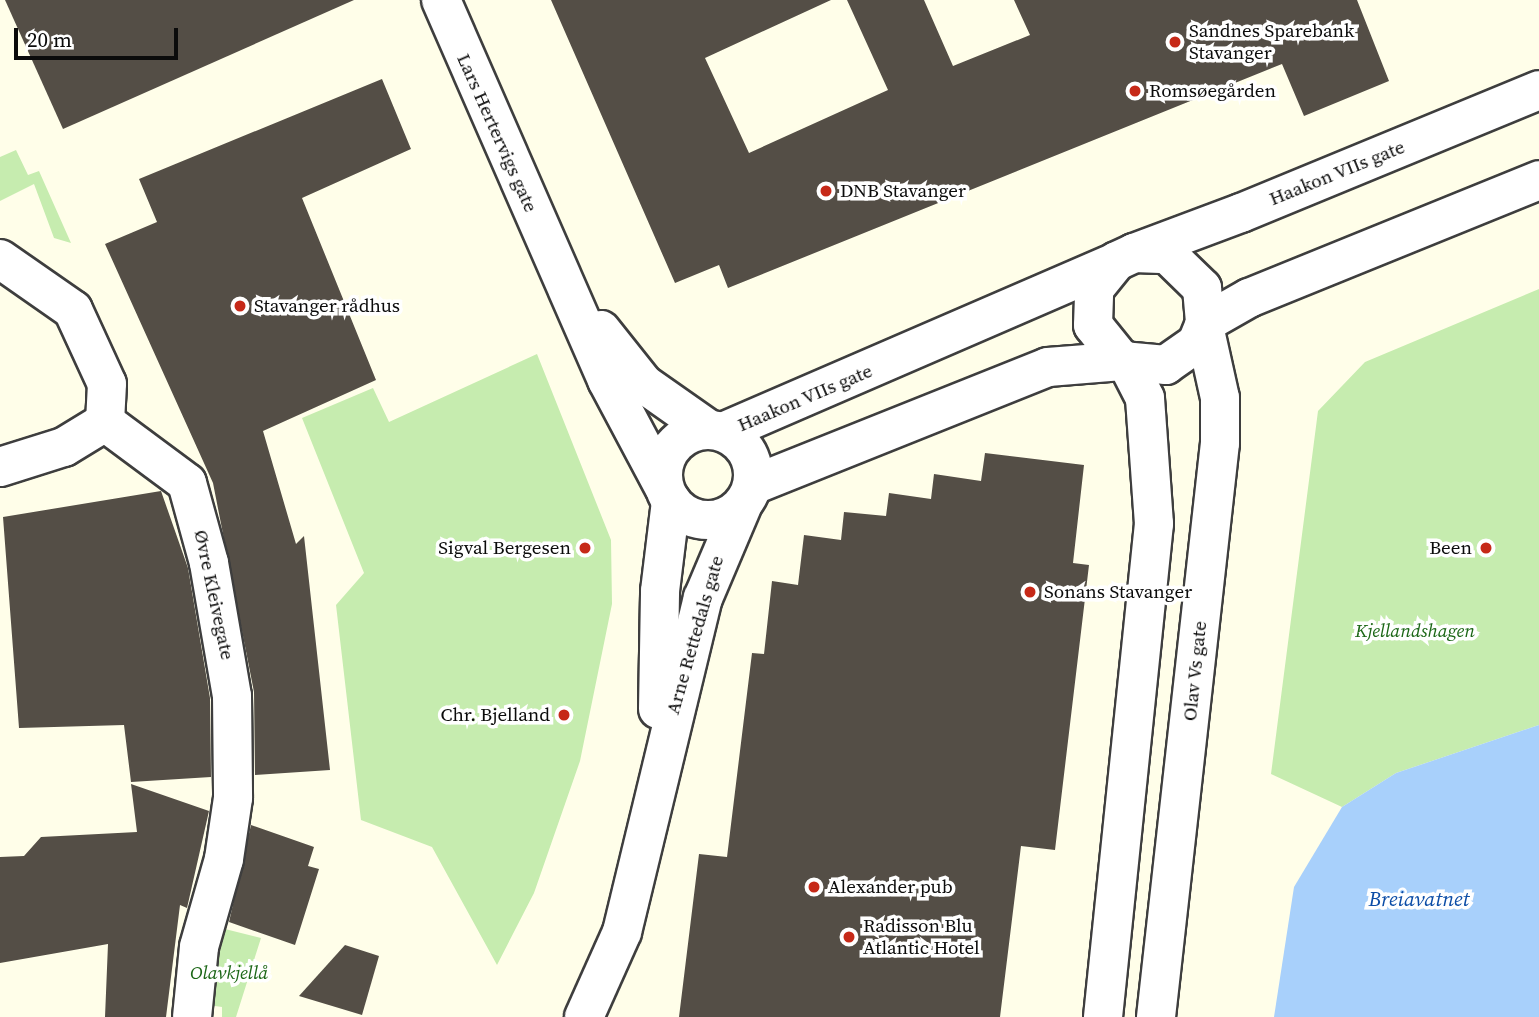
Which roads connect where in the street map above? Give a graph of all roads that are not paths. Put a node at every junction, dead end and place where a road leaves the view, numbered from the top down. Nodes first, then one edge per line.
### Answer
1 (441, 0) edge
2 (1539, 90) edge
3 (1539, 180) edge
4 (1125, 257) junction
5 (0, 259) edge
6 (555, 265) junction
7 (1205, 324) junction
8 (1124, 361) junction
9 (105, 422) junction
10 (715, 431) junction
11 (0, 467) edge
12 (668, 494) junction
13 (747, 496) junction
14 (657, 768) junction
15 (192, 1017) edge
16 (584, 1017) edge
17 (1103, 1017) edge
18 (1156, 1017) edge

1 - 6 street, Lars Hertervigs gate
2 - 4 street, Haakon VIIs gate
3 - 7 street
4 - 7 street
4 - 8 street
4 - 10 street, Haakon VIIs gate
5 - 9 street
6 - 10 street, Lars Hertervigs gate
6 - 12 street, Lars Hertervigs gate
7 - 8 street
7 - 18 street, Olav Vs gate
8 - 13 street
8 - 17 street
9 - 11 street
9 - 15 street, Øvre Kleivegate
10 - 12 street
10 - 13 street
12 - 13 street
12 - 14 street, Arne Rettedals gate
13 - 14 street, Arne Rettedals gate
14 - 16 street, Arne Rettedals gate

